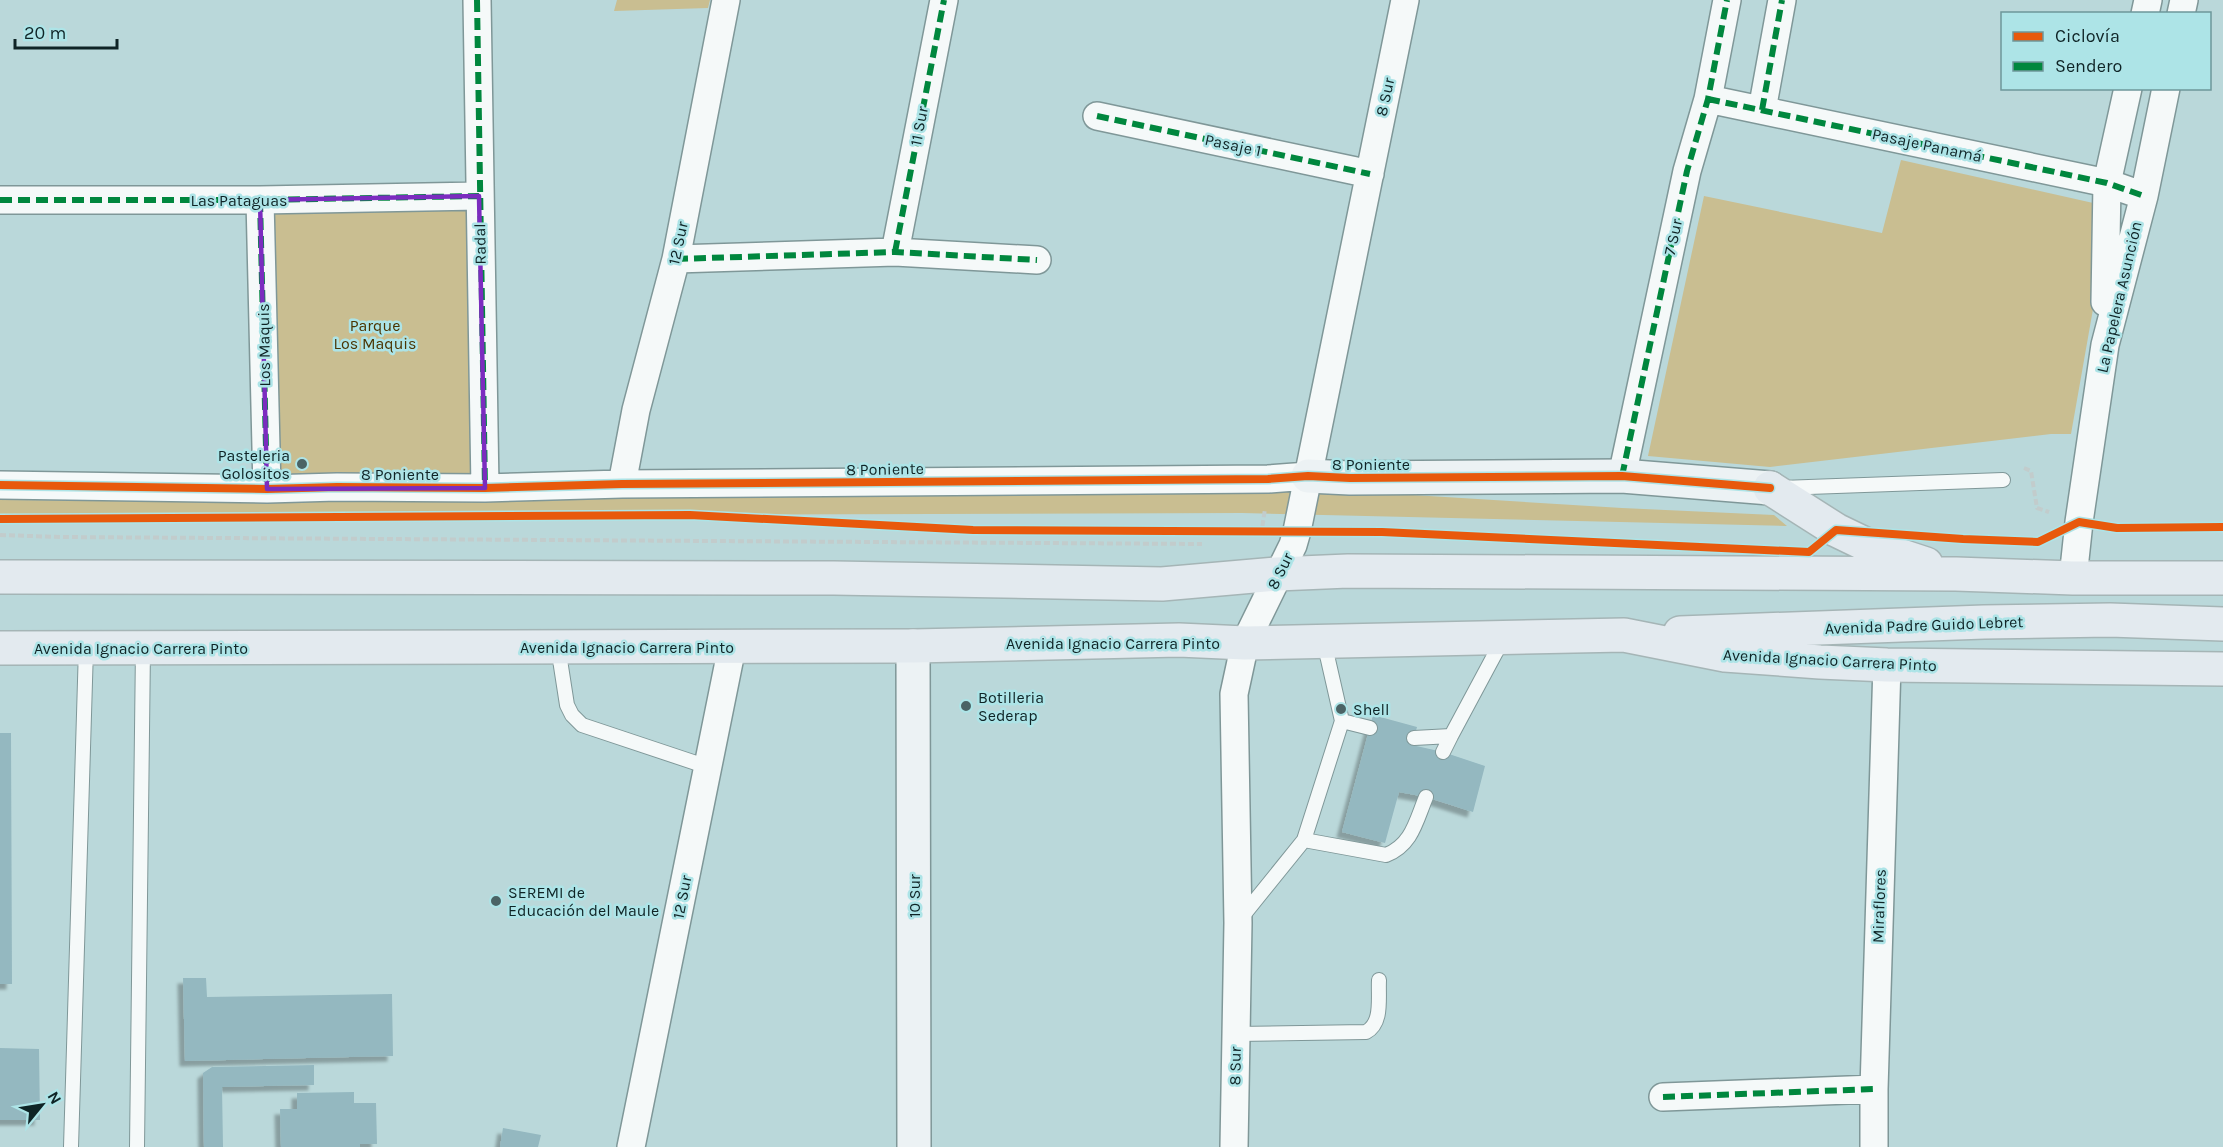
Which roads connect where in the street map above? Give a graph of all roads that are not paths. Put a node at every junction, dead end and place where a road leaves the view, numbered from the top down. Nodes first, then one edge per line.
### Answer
1 (477, 0) edge
2 (726, 0) edge
3 (944, 0) edge
4 (1406, 0) edge
5 (1727, 0) edge
6 (1782, 0) edge
7 (2128, 90) edge
8 (2166, 90) edge
9 (1708, 99) junction
10 (1762, 110) junction
11 (1097, 116) dead end
12 (1370, 174) junction
13 (2107, 183) junction
14 (479, 196) junction
15 (2144, 196) junction
16 (0, 200) edge
17 (260, 200) junction
18 (895, 252) junction
19 (676, 259) junction
20 (1037, 260) dead end
21 (2105, 345) junction
22 (1308, 476) junction
23 (1622, 476) junction
24 (2004, 480) dead end
25 (622, 484) junction
26 (0, 485) edge
27 (485, 488) junction
28 (1770, 488) junction
29 (267, 489) junction
30 (1277, 574) junction
31 (1956, 574) junction
32 (0, 576) edge
33 (2073, 578) junction
34 (2223, 578) edge
35 (2223, 624) edge
36 (1624, 635) junction
37 (1504, 638) junction
38 (1324, 642) junction
39 (1245, 643) junction
40 (914, 646) junction
41 (558, 647) junction
42 (732, 647) junction
43 (0, 648) edge
44 (86, 648) junction
45 (143, 648) junction
46 (1887, 665) junction
47 (2223, 669) edge
48 (1342, 721) junction
49 (1370, 728) dead end
50 (1450, 736) junction
51 (1414, 738) dead end
52 (1443, 752) dead end
53 (708, 767) junction
54 (1426, 797) dead end
55 (1304, 840) junction
56 (1238, 923) junction
57 (1379, 980) dead end
58 (1236, 1034) junction
59 (1874, 1089) junction
60 (1663, 1097) dead end
61 (71, 1147) edge
62 (137, 1147) edge
63 (632, 1147) edge
64 (914, 1147) edge
65 (1234, 1147) edge
66 (1874, 1147) edge

1 - 14 street, Radal
2 - 19 street, 12 Sur
3 - 18 street, 11 Sur
4 - 12 street, 8 Sur
5 - 9 street, 7 Sur
6 - 10 street
7 - 13 street
8 - 15 street, La Papelera Asunción
9 - 10 street, Pasaje Panamá
9 - 23 street, 7 Sur
10 - 13 street, Pasaje Panamá
11 - 12 street, Pasaje 1
12 - 22 street, 8 Sur
13 - 15 street, Pasaje Panamá
13 - 21 street
14 - 17 street, Las Pataguas
14 - 27 street, Radal
15 - 21 street, La Papelera Asunción
16 - 17 street, Las Pataguas
17 - 29 street, Los Maquis
18 - 19 street
18 - 20 street
19 - 25 street, 12 Sur
21 - 33 street, La Papelera Asunción
22 - 23 street, 8 Poniente
22 - 25 street, 8 Poniente
22 - 30 street, 8 Sur
23 - 28 street, 8 Poniente
24 - 28 lane
25 - 27 street, 8 Poniente
26 - 29 street, 8 Poniente
27 - 29 street, 8 Poniente
28 - 31 main road
30 - 31 main road
30 - 32 main road
30 - 39 street, 8 Sur
31 - 33 main road
33 - 34 main road
35 - 36 main road, Avenida Padre Guido Lebret
36 - 37 main road, Avenida Ignacio Carrera Pinto
36 - 46 main road, Avenida Ignacio Carrera Pinto
37 - 38 main road, Avenida Ignacio Carrera Pinto
37 - 50 lane
38 - 39 main road, Avenida Ignacio Carrera Pinto
38 - 48 lane
39 - 40 main road, Avenida Ignacio Carrera Pinto
39 - 56 street, 8 Sur
40 - 42 main road, Avenida Ignacio Carrera Pinto
40 - 64 street, 10 Sur
41 - 42 main road, Avenida Ignacio Carrera Pinto
41 - 45 main road, Avenida Ignacio Carrera Pinto
41 - 53 lane
42 - 53 street, 12 Sur
43 - 44 main road, Avenida Ignacio Carrera Pinto
44 - 45 main road, Avenida Ignacio Carrera Pinto
44 - 61 lane
45 - 62 lane
46 - 47 main road, Avenida Ignacio Carrera Pinto
46 - 59 street, Miraflores
48 - 49 lane
48 - 55 lane
50 - 51 lane
50 - 52 lane
53 - 63 street, 12 Sur
54 - 55 lane
55 - 56 lane
56 - 58 street, 8 Sur
57 - 58 lane
58 - 65 street, 8 Sur
59 - 60 street
59 - 66 street, Miraflores

